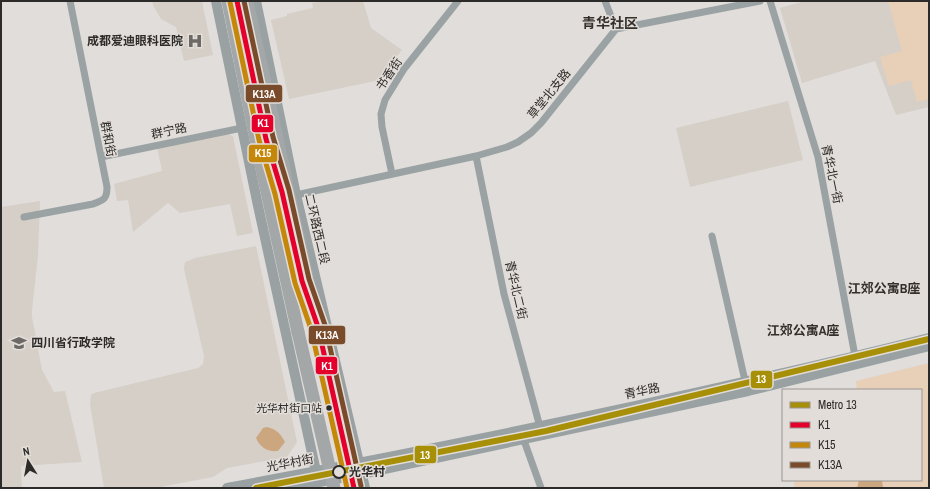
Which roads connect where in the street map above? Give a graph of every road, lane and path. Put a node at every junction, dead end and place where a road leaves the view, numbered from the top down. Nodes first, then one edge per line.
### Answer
1 (70, 1) edge
2 (216, 1) edge
3 (228, 1) edge
4 (247, 1) edge
5 (256, 1) edge
6 (458, 1) edge
7 (605, 1) edge
8 (760, 1) edge
9 (770, 1) edge
10 (616, 29) junction
11 (242, 128) junction
12 (476, 156) junction
13 (101, 157) junction
14 (392, 174) junction
15 (296, 195) junction
16 (24, 217) dead end
17 (712, 236) dead end
18 (929, 338) edge
19 (929, 346) edge
20 (855, 356) junction
21 (746, 387) junction
22 (540, 427) junction
23 (522, 435) junction
24 (359, 463) junction
25 (316, 471) junction
26 (361, 474) junction
27 (319, 486) edge
28 (227, 488) edge
29 (289, 488) edge
30 (334, 488) edge
31 (354, 488) edge
32 (365, 488) edge
33 (541, 488) edge

1 - 13 street, 群和街
2 - 11 main road
3 - 30 highway, bridge
4 - 31 highway, bridge
5 - 15 main road, 二环路西二段
6 - 14 street, 书香街
7 - 10 street
8 - 10 street
9 - 20 street, 青华北一街
10 - 12 street, 草堂北支路
11 - 13 street, 群宁路
11 - 25 main road
12 - 14 street, 草堂北支路
12 - 22 street, 青华北二街
13 - 16 street, 群和街
14 - 15 street, 草堂北支路
15 - 24 main road, 二环路西二段
17 - 21 street
18 - 20 main road, 青华路
19 - 21 main road, 青华路
20 - 21 main road, 青华路
21 - 22 main road, 青华路
21 - 23 main road, 青华路
22 - 23 main road, 青华路
23 - 24 main road, 青华路
23 - 26 main road, 青华路
23 - 33 street
24 - 25 main road, 光华村街
24 - 26 main road, 二环路西二段
25 - 27 main road
25 - 28 main road, 光华村街
26 - 27 main road, 光华村街
26 - 32 main road, 二环路西二段
27 - 29 main road, 光华村街

